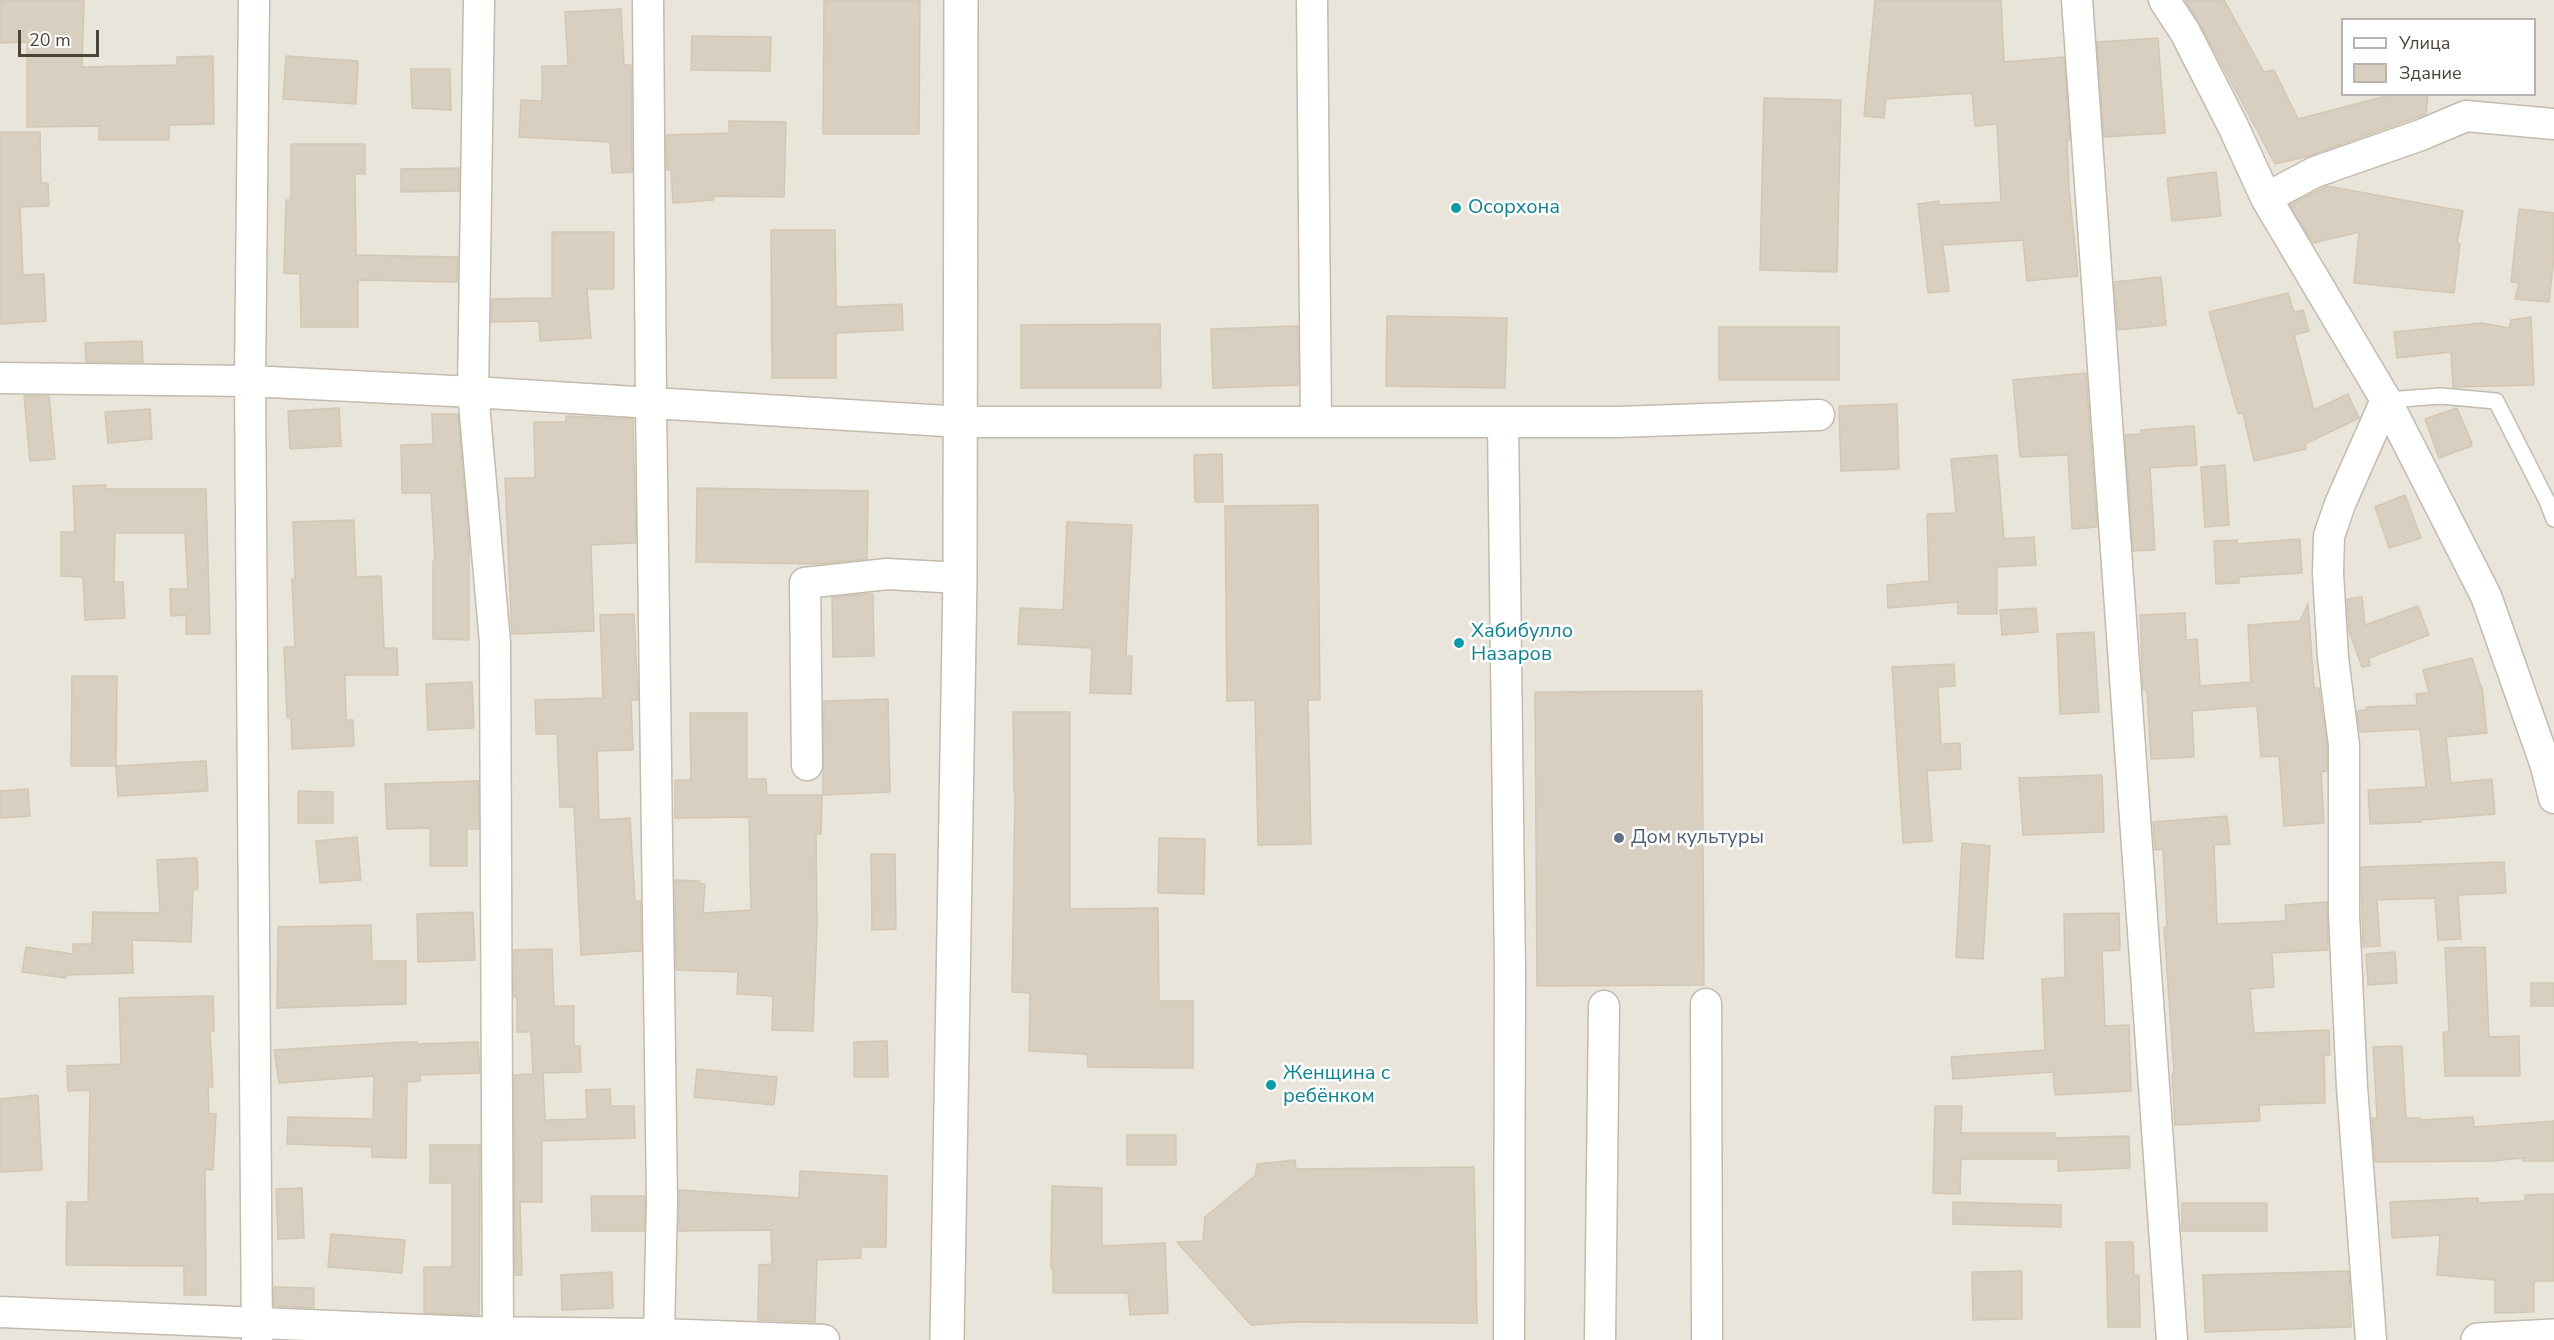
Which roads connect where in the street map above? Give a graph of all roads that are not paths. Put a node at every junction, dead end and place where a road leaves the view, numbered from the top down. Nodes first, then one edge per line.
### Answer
1 (254, 0) edge
2 (479, 0) edge
3 (648, 0) edge
4 (961, 0) edge
5 (1312, 0) edge
6 (2077, 0) edge
7 (2164, 0) edge
8 (2554, 124) edge
9 (2266, 198) junction
10 (0, 378) edge
11 (250, 381) junction
12 (473, 392) junction
13 (2386, 400) junction
14 (651, 403) junction
15 (1819, 415) dead end
16 (962, 422) junction
17 (1316, 422) junction
18 (1503, 422) junction
19 (2554, 519) edge
20 (960, 578) junction
21 (807, 765) dead end
22 (2554, 798) edge
23 (1706, 1004) dead end
24 (1604, 1006) dead end
25 (0, 1312) edge
26 (257, 1332) edge
27 (481, 1335) edge
28 (673, 1336) edge
29 (2554, 1336) edge
30 (824, 1340) edge
31 (947, 1340) edge
32 (1509, 1340) edge
33 (1600, 1340) edge
34 (1707, 1340) edge
35 (2172, 1340) edge
36 (2371, 1340) edge
37 (2478, 1340) edge

1 - 11 street
2 - 12 street
3 - 14 street
4 - 16 street
5 - 17 street
6 - 35 street
7 - 9 street
8 - 9 street
9 - 13 street
10 - 11 street
11 - 12 street
11 - 26 street
12 - 14 street
12 - 27 street
13 - 19 lane
13 - 22 street
13 - 36 street
14 - 16 street
14 - 28 street
15 - 18 street
16 - 17 street
16 - 20 street
17 - 18 street
18 - 32 street
20 - 21 street
20 - 31 street
23 - 34 street
24 - 33 street
25 - 26 street
26 - 27 street
27 - 28 street
28 - 30 street
29 - 37 street

